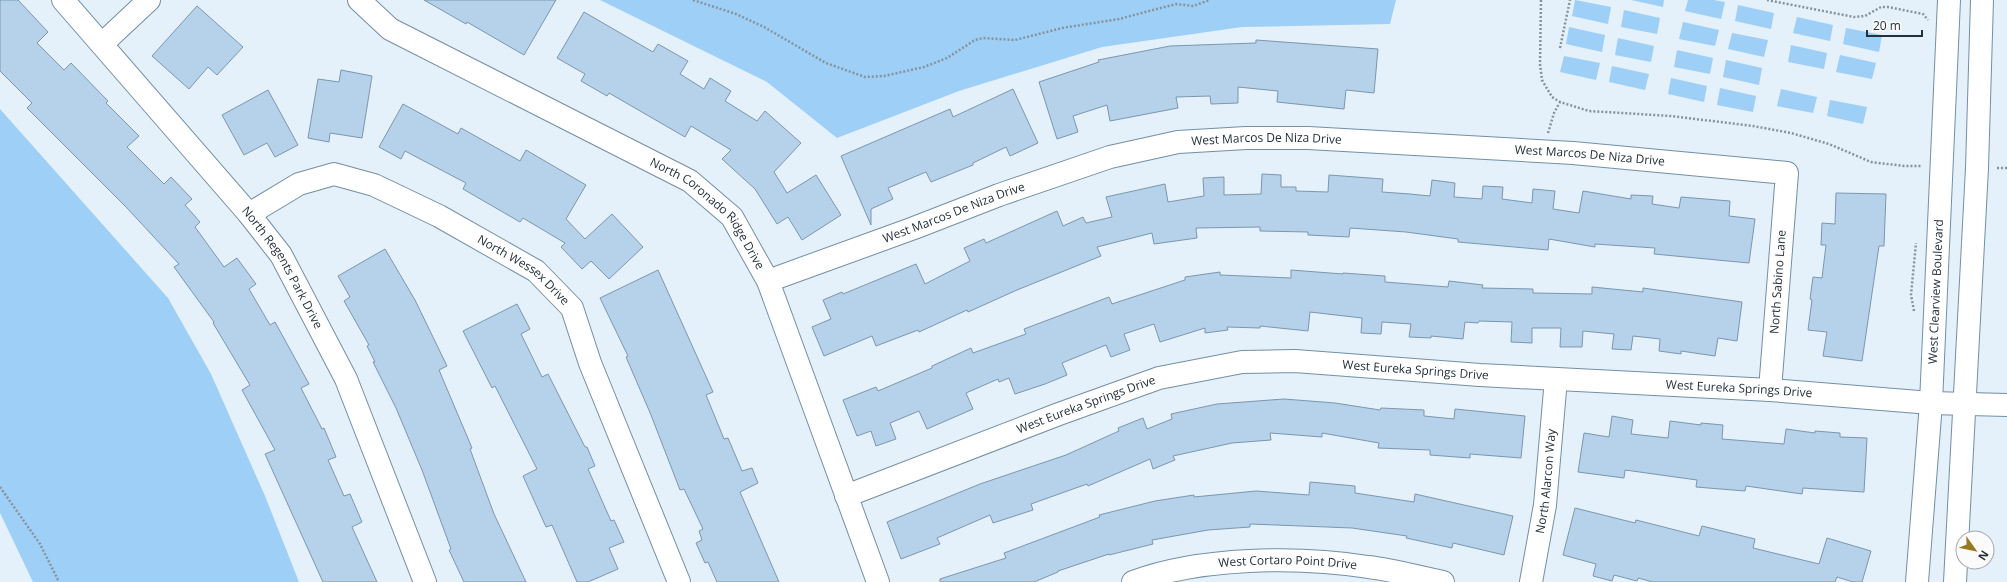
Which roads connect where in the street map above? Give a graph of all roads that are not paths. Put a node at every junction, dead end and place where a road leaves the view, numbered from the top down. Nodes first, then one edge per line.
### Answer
1 (149, 0) edge
2 (359, 0) edge
3 (1949, 0) edge
4 (1982, 0) edge
5 (75, 4) edge
6 (102, 44) junction
7 (1787, 173) joint
8 (249, 214) junction
9 (768, 281) junction
10 (1556, 379) junction
11 (1770, 390) junction
12 (1932, 403) junction
13 (1964, 404) junction
14 (2007, 405) edge
15 (846, 496) junction
16 (1140, 581) edge
17 (425, 582) edge
18 (679, 582) edge
19 (878, 582) edge
20 (1443, 582) edge
21 (1531, 582) edge
22 (1917, 582) edge
23 (1955, 582) edge

1 - 6 street
2 - 9 street, North Coronado Ridge Drive
3 - 12 street, West Clearview Boulevard
4 - 13 street
5 - 6 street, North Regents Park Drive
6 - 8 street, North Regents Park Drive
7 - 9 street, West Marcos De Niza Drive
7 - 11 street, North Sabino Lane
8 - 17 street, North Regents Park Drive
8 - 18 street, North Wessex Drive
9 - 15 street, North Coronado Ridge Drive
10 - 11 street, West Eureka Springs Drive
10 - 15 street, West Eureka Springs Drive
10 - 21 street, North Alarcon Way
11 - 12 street, West Eureka Springs Drive
12 - 13 street, West Eureka Springs Drive
12 - 22 street, West Clearview Boulevard
13 - 14 street, West Eureka Springs Drive
13 - 23 street
15 - 19 street, North Coronado Ridge Drive
16 - 20 street, West Cortaro Point Drive

